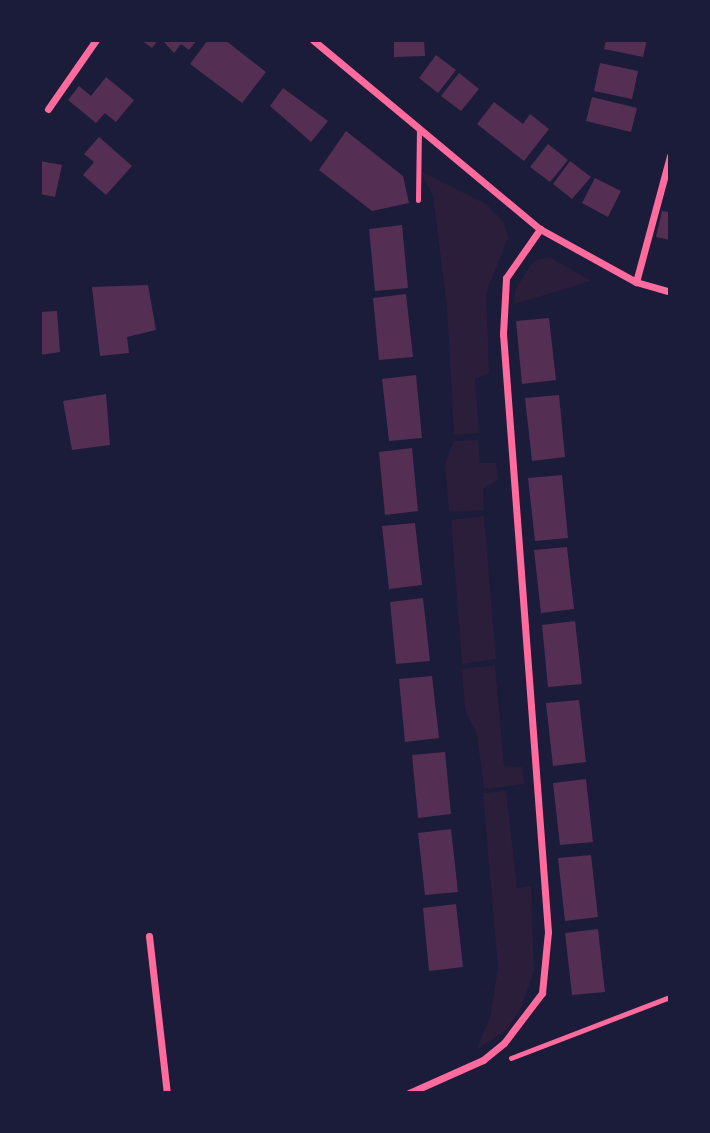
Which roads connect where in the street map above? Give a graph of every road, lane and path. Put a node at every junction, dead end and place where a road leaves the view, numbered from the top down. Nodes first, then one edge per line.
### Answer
1 (96, 40) edge
2 (313, 40) edge
3 (48, 109) dead end
4 (419, 128) junction
5 (670, 156) edge
6 (418, 200) dead end
7 (540, 229) junction
8 (636, 282) junction
9 (670, 292) edge
10 (149, 936) dead end
11 (670, 997) edge
12 (504, 1043) junction
13 (167, 1093) edge
14 (409, 1093) edge

1 - 3 street
2 - 4 street
4 - 6 lane
4 - 7 street
5 - 8 street
7 - 8 street
7 - 12 street
8 - 9 street
10 - 13 street
11 - 12 path
12 - 14 street

